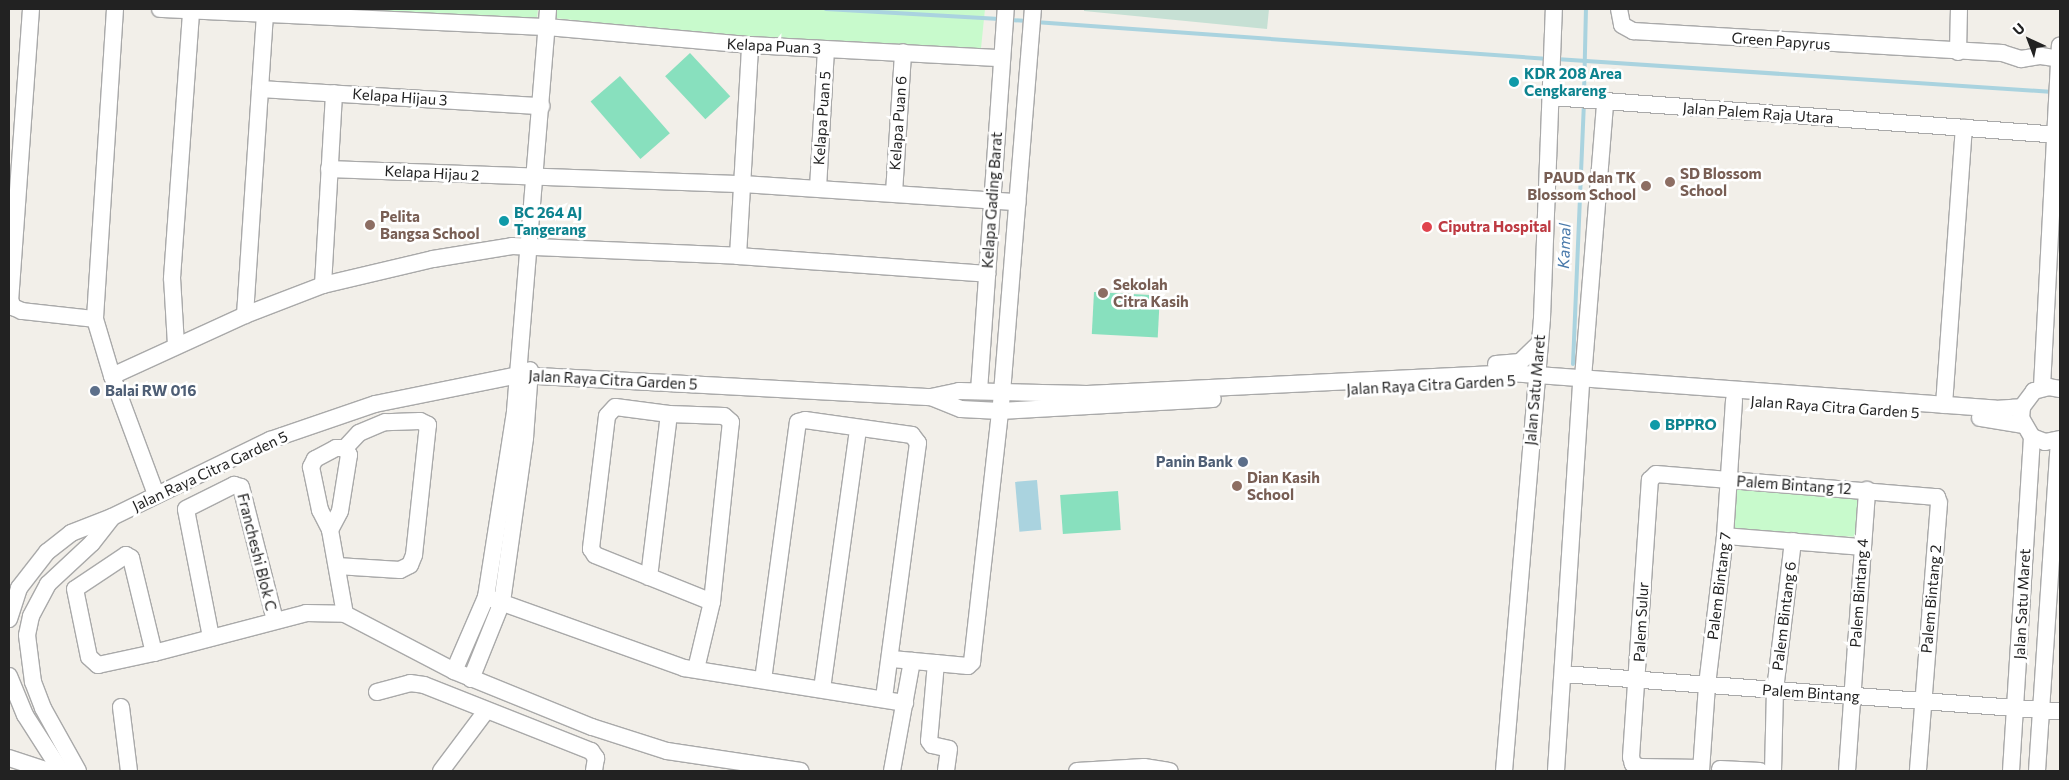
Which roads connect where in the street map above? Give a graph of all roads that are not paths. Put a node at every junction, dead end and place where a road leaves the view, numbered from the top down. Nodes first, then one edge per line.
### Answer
1 (31, 9) edge
2 (114, 9) edge
3 (160, 9) edge
4 (548, 9) edge
5 (1006, 9) edge
6 (1554, 9) edge
7 (1620, 9) edge
8 (1959, 9) edge
9 (191, 10) junction
10 (1033, 10) edge
11 (265, 14) junction
12 (547, 27) junction
13 (750, 45) junction
14 (826, 49) junction
15 (1003, 50) junction
16 (903, 52) junction
17 (1958, 52) junction
18 (2060, 54) edge
19 (260, 89) junction
20 (334, 93) junction
21 (1556, 98) junction
22 (1598, 101) junction
23 (541, 106) junction
24 (1964, 128) junction
25 (2057, 135) edge
26 (329, 169) junction
27 (535, 178) junction
28 (743, 184) junction
29 (818, 188) junction
30 (894, 193) junction
31 (992, 200) junction
32 (1017, 202) junction
33 (528, 245) junction
34 (738, 256) junction
35 (987, 274) junction
36 (323, 285) junction
37 (244, 315) junction
38 (95, 319) junction
39 (1540, 343) junction
40 (176, 346) junction
41 (524, 375) junction
42 (112, 376) junction
43 (1378, 380) junction
44 (1532, 382) junction
45 (1582, 382) junction
46 (2042, 388) junction
47 (2060, 389) edge
48 (979, 391) junction
49 (1002, 393) junction
50 (931, 397) junction
51 (1734, 400) junction
52 (1944, 406) junction
53 (2022, 407) junction
54 (1000, 411) junction
55 (669, 414) junction
56 (858, 428) junction
57 (2027, 431) junction
58 (518, 437) junction
59 (2059, 440) edge
60 (345, 448) junction
61 (1652, 476) joint
62 (1728, 480) junction
63 (1867, 490) junction
64 (156, 494) junction
65 (1937, 497) joint
66 (112, 517) junction
67 (330, 530) junction
68 (1725, 536) junction
69 (1793, 542) junction
70 (1862, 547) junction
71 (337, 566) junction
72 (649, 577) junction
73 (486, 597) junction
74 (502, 602) junction
75 (712, 602) junction
76 (345, 614) junction
77 (9, 619) edge
78 (275, 620) junction
79 (212, 637) junction
80 (154, 653) junction
81 (892, 659) junction
82 (912, 661) junction
83 (936, 663) junction
84 (696, 669) junction
85 (454, 672) junction
86 (1563, 674) junction
87 (9, 676) edge
88 (471, 679) junction
89 (763, 680) junction
90 (1638, 680) junction
91 (1707, 685) junction
92 (822, 689) junction
93 (1775, 690) junction
94 (377, 692) dead end
95 (1853, 696) junction
96 (884, 700) junction
97 (1923, 701) junction
98 (905, 703) junction
99 (120, 707) dead end
100 (2016, 707) junction
101 (2044, 710) junction
102 (486, 711) junction
103 (2060, 711) edge
104 (9, 758) edge
105 (1117, 769) edge
106 (1720, 769) dead end
107 (1094, 770) edge
108 (1701, 770) edge
109 (48, 771) edge
110 (61, 771) edge
111 (78, 771) edge
112 (129, 771) edge
113 (442, 771) edge
114 (594, 771) edge
115 (801, 771) edge
116 (892, 771) edge
117 (946, 771) edge
118 (1078, 771) edge
119 (1170, 771) edge
120 (1504, 771) edge
121 (1556, 771) edge
122 (1760, 771) edge
123 (1772, 771) edge
124 (1847, 771) edge
125 (1918, 771) edge
126 (2011, 771) edge
127 (2037, 771) edge

1 - 38 street
2 - 38 street
3 - 9 street, Kelapa Puan 3
4 - 12 street
5 - 15 street, Kelapa Gading Barat
6 - 21 street, Jalan Satu Maret
7 - 17 street, Green Papyrus
8 - 17 street
9 - 11 street, Kelapa Puan 3
9 - 40 street
10 - 32 street
11 - 12 street, Kelapa Puan 3
11 - 19 street
12 - 13 street, Kelapa Puan 3
12 - 23 street
13 - 14 street, Kelapa Puan 3
13 - 28 street
14 - 16 street, Kelapa Puan 3
14 - 29 street, Kelapa Puan 5
15 - 16 street, Kelapa Puan 3
15 - 31 street, Kelapa Gading Barat
16 - 30 street, Kelapa Puan 6
17 - 18 street, Green Papyrus
18 - 25 street
19 - 20 street, Kelapa Hijau 3
19 - 37 street
20 - 23 street, Kelapa Hijau 3
20 - 26 street
21 - 22 street, Jalan Palem Raja Utara
21 - 39 street, Jalan Satu Maret
22 - 24 street, Jalan Palem Raja Utara
22 - 45 street
23 - 27 street
24 - 25 street, Jalan Palem Raja Utara
24 - 52 street
25 - 46 street
26 - 27 street, Kelapa Hijau 2
26 - 36 street
27 - 28 street, Kelapa Hijau 2
27 - 33 street
28 - 29 street, Kelapa Hijau 2
28 - 34 street
29 - 30 street, Kelapa Hijau 2
30 - 31 street, Kelapa Hijau 2
31 - 32 street, Kelapa Hijau 2
31 - 35 street, Kelapa Gading Barat
32 - 49 street
33 - 34 street
33 - 36 street
33 - 41 street
34 - 35 street
35 - 48 street, Kelapa Gading Barat
36 - 37 street
37 - 40 street
38 - 42 street
39 - 43 street
39 - 44 street, Jalan Satu Maret
40 - 42 street
41 - 50 street, Jalan Raya Citra Garden 5
41 - 58 street
41 - 64 street, Jalan Raya Citra Garden 5
42 - 64 street
43 - 44 street, Jalan Raya Citra Garden 5
43 - 49 street, Jalan Raya Citra Garden 5
44 - 45 street, Jalan Raya Citra Garden 5
44 - 54 street, Jalan Raya Citra Garden 5
44 - 120 street, Jalan Satu Maret
45 - 51 street, Jalan Raya Citra Garden 5
45 - 52 street, Jalan Raya Citra Garden 5
45 - 86 street
46 - 47 street
46 - 53 street
48 - 49 street, Jalan Raya Citra Garden 5
48 - 50 street, Jalan Raya Citra Garden 5
49 - 54 street
50 - 54 street, Jalan Raya Citra Garden 5
51 - 57 street, Jalan Raya Citra Garden 5
51 - 62 street, Palem Bintang 7
52 - 53 street, Jalan Raya Citra Garden 5
53 - 57 street, Jalan Satu Maret
54 - 83 street
55 - 72 street
55 - 72 street
55 - 75 street
56 - 81 street
56 - 89 street
56 - 92 street
57 - 59 street, Jalan Raya Citra Garden 5
57 - 100 street, Jalan Satu Maret
58 - 73 street
58 - 74 street
59 - 101 street, Jalan Satu Maret
60 - 67 street
60 - 67 street
60 - 71 street
61 - 62 street, Palem Bintang 12
61 - 90 street, Palem Sulur
62 - 63 street, Palem Bintang 12
62 - 68 street, Palem Bintang 7
63 - 65 street, Palem Bintang 12
63 - 70 street, Palem Bintang 4
64 - 66 street, Jalan Raya Citra Garden 5
65 - 97 street, Palem Bintang 2
66 - 77 street, Jalan Raya Citra Garden 5
66 - 111 street
67 - 71 street
68 - 69 street
68 - 91 street, Palem Bintang 7
69 - 70 street
69 - 93 street, Palem Bintang 6
70 - 95 street, Palem Bintang 4
71 - 76 street
72 - 75 street
73 - 74 street
73 - 85 street
74 - 84 street
74 - 88 street
75 - 84 street
76 - 78 street
76 - 85 street
78 - 79 street
78 - 79 street, Francheshi Blok C
79 - 80 street
80 - 80 street
81 - 82 street
81 - 96 street
82 - 83 street
82 - 98 street
83 - 117 street
84 - 89 street
85 - 88 street
86 - 90 street, Palem Bintang
86 - 121 street
87 - 110 street
88 - 115 street
89 - 92 street
90 - 91 street, Palem Bintang
90 - 108 street, Palem Sulur
91 - 93 street, Palem Bintang
91 - 108 street, Palem Bintang 7
92 - 96 street
93 - 95 street, Palem Bintang
93 - 123 street, Palem Bintang 6
94 - 102 street
95 - 97 street, Palem Bintang
95 - 124 street, Palem Bintang 4
96 - 98 street
97 - 100 street, Palem Bintang
97 - 125 street, Palem Bintang 2
98 - 116 street
99 - 112 street
100 - 101 street, Palem Bintang
100 - 126 street, Jalan Satu Maret
101 - 103 street, Palem Bintang
101 - 127 street, Jalan Satu Maret
102 - 113 street
102 - 114 street
104 - 109 street
105 - 107 street
105 - 119 street
106 - 122 street
107 - 118 street

